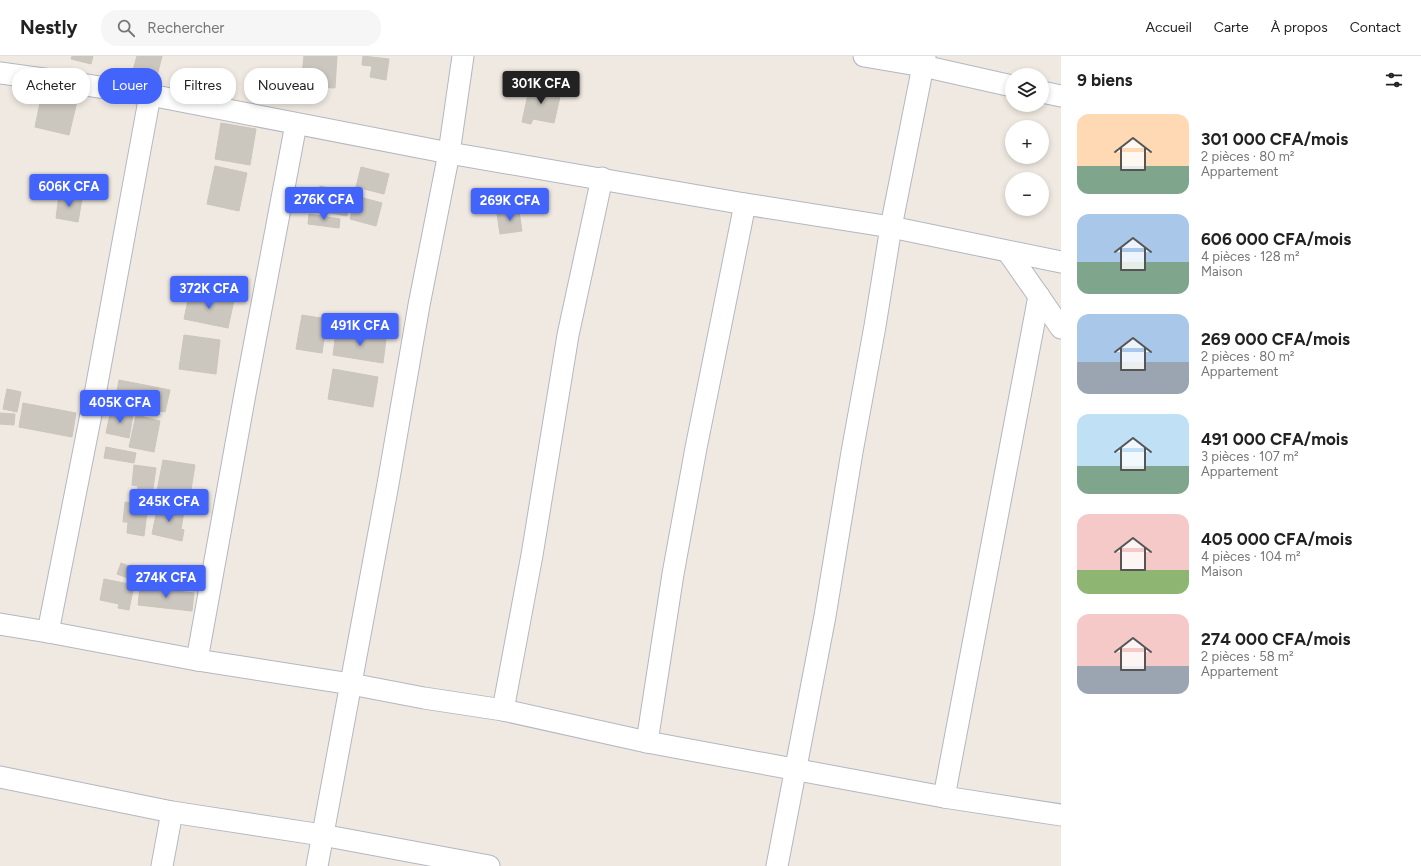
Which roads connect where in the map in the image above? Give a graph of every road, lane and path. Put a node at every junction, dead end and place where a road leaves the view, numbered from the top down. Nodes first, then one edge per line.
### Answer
1 (1, 56) edge
2 (463, 56) edge
3 (864, 56) edge
4 (0, 61) edge
5 (924, 61) edge
6 (0, 73) edge
7 (1005, 84) edge
8 (98, 87) edge
9 (1049, 93) edge
10 (1061, 96) edge
11 (162, 97) edge
12 (148, 104) edge
13 (296, 124) junction
14 (449, 153) junction
15 (602, 178) junction
16 (745, 204) junction
17 (891, 227) junction
18 (1008, 252) junction
19 (1061, 262) edge
20 (1038, 296) junction
21 (1061, 328) edge
22 (0, 624) edge
23 (48, 632) junction
24 (197, 660) junction
25 (351, 684) junction
26 (503, 710) junction
27 (647, 742) junction
28 (795, 769) junction
29 (0, 777) edge
30 (944, 797) junction
31 (172, 812) junction
32 (1061, 815) edge
33 (322, 835) junction
34 (162, 866) edge
35 (317, 866) edge
36 (489, 866) edge
37 (777, 866) edge

1 - 4 street
2 - 14 street
3 - 5 street
5 - 7 street
5 - 17 street
6 - 8 street
9 - 10 street
11 - 13 street
12 - 23 street
13 - 14 street
13 - 24 street
14 - 15 street
14 - 25 street
15 - 16 street
15 - 26 street
16 - 17 street
16 - 27 street
17 - 18 street
17 - 28 street
18 - 19 street
18 - 20 street
20 - 21 street
20 - 30 street
22 - 23 street
23 - 24 street
24 - 25 street
25 - 26 street
25 - 33 street
26 - 27 street
27 - 28 street
28 - 30 street
28 - 37 street
29 - 31 street
30 - 32 street
31 - 33 street
31 - 34 street
33 - 35 street
33 - 36 street

